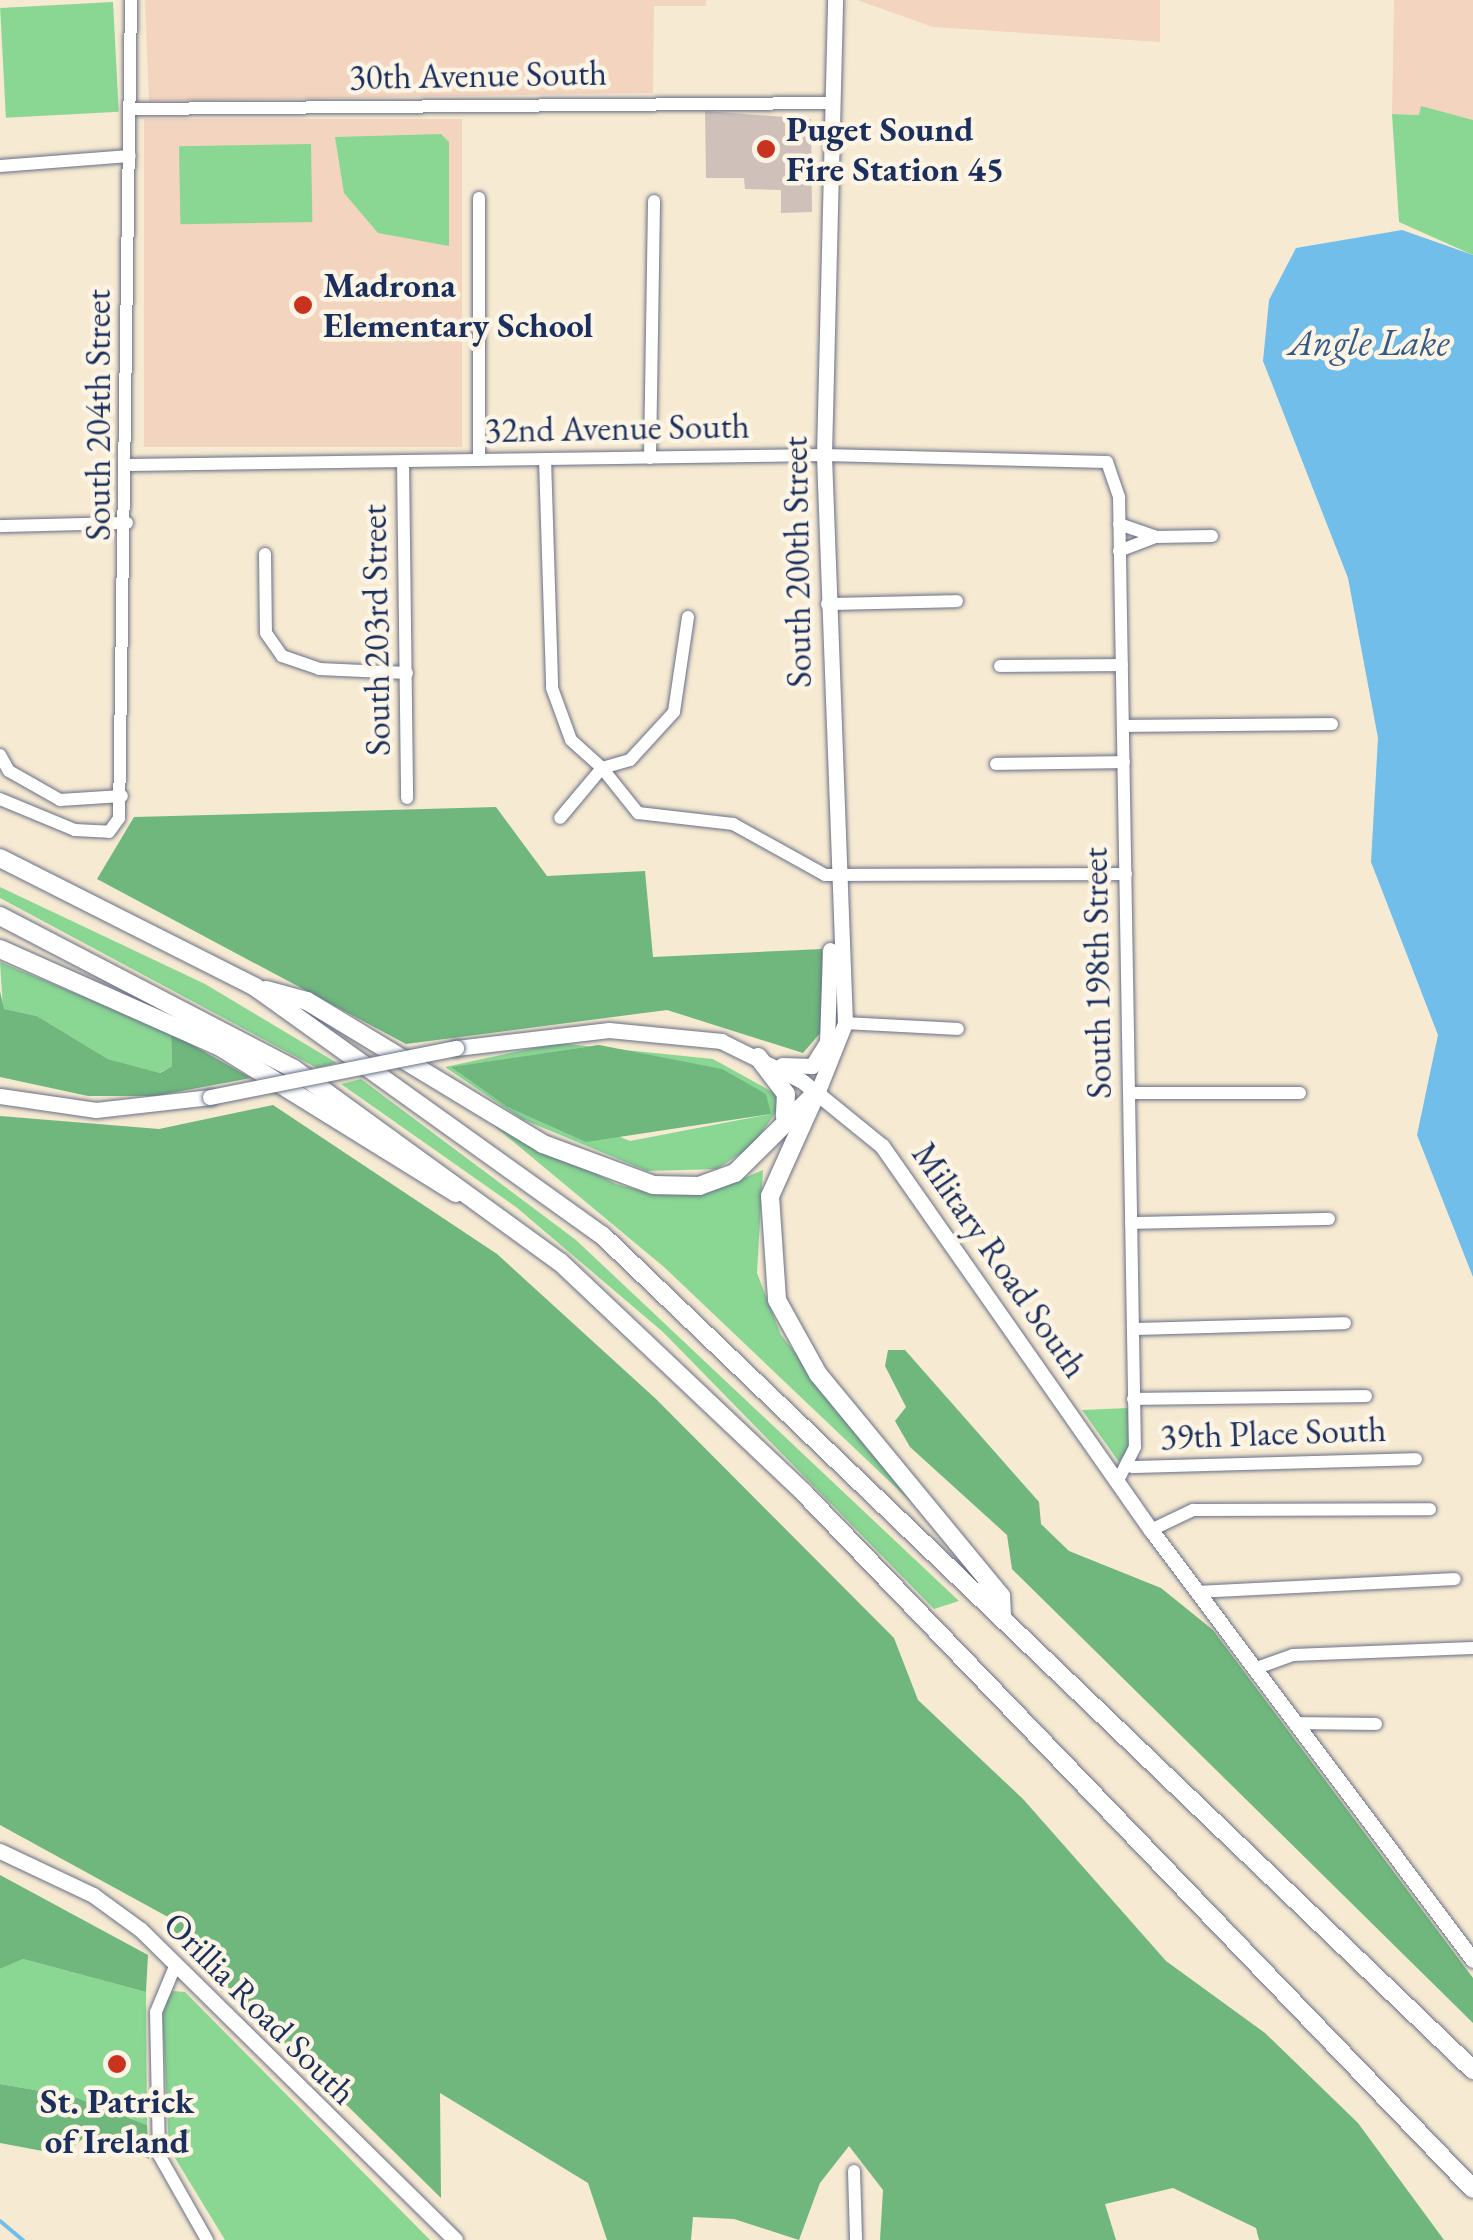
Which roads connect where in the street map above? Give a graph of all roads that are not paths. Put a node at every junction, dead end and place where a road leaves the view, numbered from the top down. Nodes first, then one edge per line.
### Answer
1 (131, 0) edge
2 (822, 0) edge
3 (835, 0) edge
4 (828, 24) junction
5 (826, 103) junction
6 (131, 109) junction
7 (130, 156) junction
8 (0, 166) edge
9 (479, 198) dead end
10 (654, 201) dead end
11 (824, 455) junction
12 (650, 458) junction
13 (544, 459) junction
14 (480, 460) junction
15 (404, 461) junction
16 (1107, 462) joint
17 (128, 465) junction
18 (127, 523) junction
19 (1119, 524) junction
20 (0, 526) edge
21 (1212, 536) dead end
22 (1156, 537) junction
23 (1119, 551) junction
24 (265, 554) dead end
25 (957, 601) dead end
26 (828, 604) junction
27 (688, 616) dead end
28 (1122, 665) junction
29 (1000, 666) dead end
30 (408, 673) junction
31 (1332, 724) dead end
32 (1123, 726) junction
33 (0, 754) edge
34 (1124, 762) junction
35 (996, 764) dead end
36 (602, 768) junction
37 (122, 796) junction
38 (407, 798) dead end
39 (0, 799) edge
40 (560, 818) dead end
41 (0, 858) edge
42 (1126, 874) junction
43 (835, 876) junction
44 (0, 916) edge
45 (837, 933) junction
46 (0, 949) edge
47 (255, 987) junction
48 (845, 1022) junction
49 (958, 1028) dead end
50 (758, 1057) junction
51 (776, 1065) junction
52 (818, 1091) junction
53 (1300, 1092) dead end
54 (1129, 1093) junction
55 (0, 1096) edge
56 (783, 1120) junction
57 (1330, 1219) dead end
58 (506, 1220) junction
59 (1131, 1223) junction
60 (1345, 1323) dead end
61 (1133, 1329) junction
62 (1366, 1396) dead end
63 (1134, 1399) junction
64 (1416, 1459) dead end
65 (1132, 1467) junction
66 (1118, 1480) junction
67 (1430, 1509) dead end
68 (1151, 1530) junction
69 (1454, 1579) dead end
70 (1197, 1592) junction
71 (1002, 1616) junction
72 (1473, 1648) edge
73 (1254, 1669) junction
74 (1294, 1723) junction
75 (1376, 1724) dead end
76 (0, 1851) edge
77 (1473, 1960) edge
78 (176, 1964) junction
79 (1473, 2070) edge
80 (854, 2171) dead end
81 (1473, 2189) edge
82 (208, 2240) edge
83 (455, 2240) edge
84 (856, 2240) edge

1 - 6 street, South 204th Street
2 - 4 main road, South 200th Street
3 - 4 main road, South 200th Street
4 - 5 main road, South 200th Street
5 - 6 street, 30th Avenue South
5 - 11 main road, South 200th Street
6 - 7 street, South 204th Street
7 - 8 street
7 - 17 street, South 204th Street
9 - 14 street
10 - 12 street
11 - 12 street, 32nd Avenue South
11 - 16 street, 32nd Avenue South
11 - 26 main road, South 200th Street
12 - 13 street, 32nd Avenue South
13 - 14 street, 32nd Avenue South
13 - 36 street
14 - 15 street, 32nd Avenue South
15 - 17 street, 32nd Avenue South
15 - 30 street, South 203rd Street
16 - 19 street, South 198th Street
17 - 18 street, South 204th Street
18 - 20 street
18 - 37 street, South 204th Street
19 - 22 street
19 - 23 street, South 198th Street
21 - 22 street
22 - 23 street
23 - 28 street, South 198th Street
24 - 30 street
25 - 26 street
26 - 43 main road, South 200th Street
27 - 36 street
28 - 29 street
28 - 32 street, South 198th Street
30 - 38 street, South 203rd Street
31 - 32 street
32 - 34 street, South 198th Street
33 - 37 street
34 - 35 street
34 - 42 street, South 198th Street
36 - 40 street
36 - 43 street
37 - 39 street, South 204th Street
41 - 47 highway
42 - 43 street
42 - 54 street, South 198th Street
43 - 45 main road, South 200th Street
44 - 58 highway
45 - 48 main road, South 200th Street
45 - 51 main road
46 - 58 highway
47 - 56 highway
47 - 71 highway
48 - 49 street
48 - 52 main road, South 200th Street
50 - 51 main road, Military Road South
50 - 55 main road, Military Road South, bridge
50 - 56 highway
51 - 52 main road, Military Road South
52 - 56 highway
52 - 66 main road, Military Road South
52 - 71 highway
53 - 54 street
54 - 59 street, South 198th Street
57 - 59 street
58 - 81 highway
59 - 61 street, South 198th Street
60 - 61 street
61 - 63 street, South 198th Street
62 - 63 street
63 - 65 street, South 198th Street
64 - 65 street, 39th Place South
65 - 66 street
66 - 68 main road, Military Road South
67 - 68 street
68 - 70 main road, Military Road South
69 - 70 street
70 - 73 main road, Military Road South
71 - 79 highway
72 - 73 street
73 - 74 main road, Military Road South
74 - 75 street
74 - 77 main road, Military Road South
76 - 78 main road, Orillia Road South
78 - 82 street
78 - 83 main road, Orillia Road South
80 - 84 street

